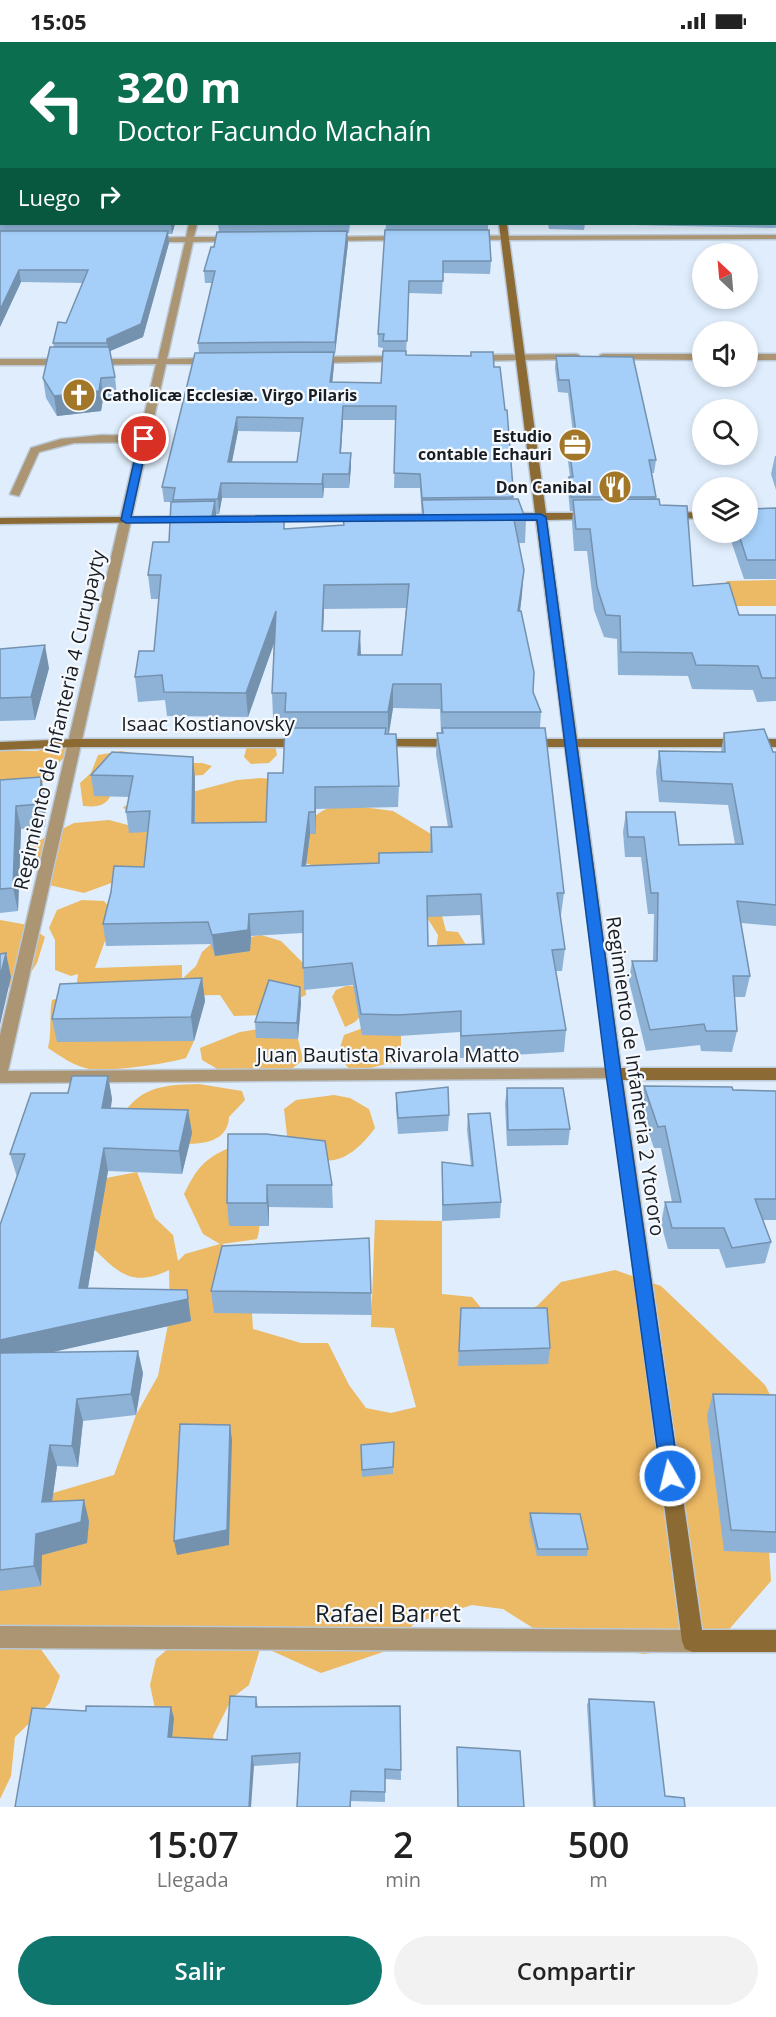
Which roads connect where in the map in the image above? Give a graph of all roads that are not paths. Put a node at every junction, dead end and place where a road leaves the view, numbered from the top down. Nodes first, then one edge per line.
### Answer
1 (194, 225) edge
2 (503, 225) edge
3 (776, 237) edge
4 (415, 238) edge
5 (462, 238) edge
6 (506, 238) junction
7 (248, 239) edge
8 (320, 239) edge
9 (136, 240) edge
10 (188, 240) junction
11 (692, 357) edge
12 (758, 357) edge
13 (776, 357) edge
14 (460, 358) edge
15 (520, 358) junction
16 (412, 359) edge
17 (304, 360) edge
18 (220, 361) edge
19 (0, 362) edge
20 (160, 362) junction
21 (144, 439) junction
22 (15, 494) dead end
23 (692, 515) edge
24 (600, 516) edge
25 (656, 516) edge
26 (459, 517) edge
27 (494, 517) edge
28 (541, 517) junction
29 (126, 520) junction
30 (0, 521) edge
31 (76, 743) junction
32 (312, 743) edge
33 (359, 743) edge
34 (465, 743) edge
35 (512, 743) edge
36 (571, 743) junction
37 (776, 743) edge
38 (0, 746) edge
39 (0, 1070) edge
40 (614, 1074) junction
41 (776, 1074) edge
42 (0, 1077) edge
43 (0, 1637) edge
44 (693, 1641) junction
45 (776, 1641) edge

1 - 10 street, Regimiento de Infanteria 4 Curupayty
2 - 6 street, Regimiento de Infanteria 2 Ytororo
3 - 6 street
4 - 8 street
5 - 6 street
6 - 15 street, Regimiento de Infanteria 2 Ytororo
7 - 10 street
9 - 10 street
10 - 20 street, Regimiento de Infanteria 4 Curupayty
11 - 15 street
12 - 13 street
14 - 15 street
15 - 28 street, Regimiento de Infanteria 2 Ytororo
16 - 17 street
18 - 20 street
19 - 20 street
20 - 21 street, Regimiento de Infanteria 4 Curupayty
21 - 22 street
21 - 29 street, Regimiento de Infanteria 4 Curupayty
23 - 25 street
24 - 28 street
26 - 29 street
27 - 28 street
28 - 36 street, Regimiento de Infanteria 2 Ytororo
29 - 30 street
29 - 31 street, Regimiento de Infanteria 4 Curupayty
31 - 32 street, Isaac Kostianovsky
31 - 38 street, Isaac Kostianovsky
31 - 39 street, Regimiento de Infanteria 4 Curupayty
33 - 34 street
35 - 36 street
36 - 37 street
36 - 40 street, Regimiento de Infanteria 2 Ytororo
40 - 41 street, Juan Bautista Rivarola Matto
40 - 42 street, Juan Bautista Rivarola Matto
40 - 44 street, Regimiento de Infanteria 2 Ytororo
43 - 44 street, Rafael Barret
44 - 45 street, Rafael Barret

